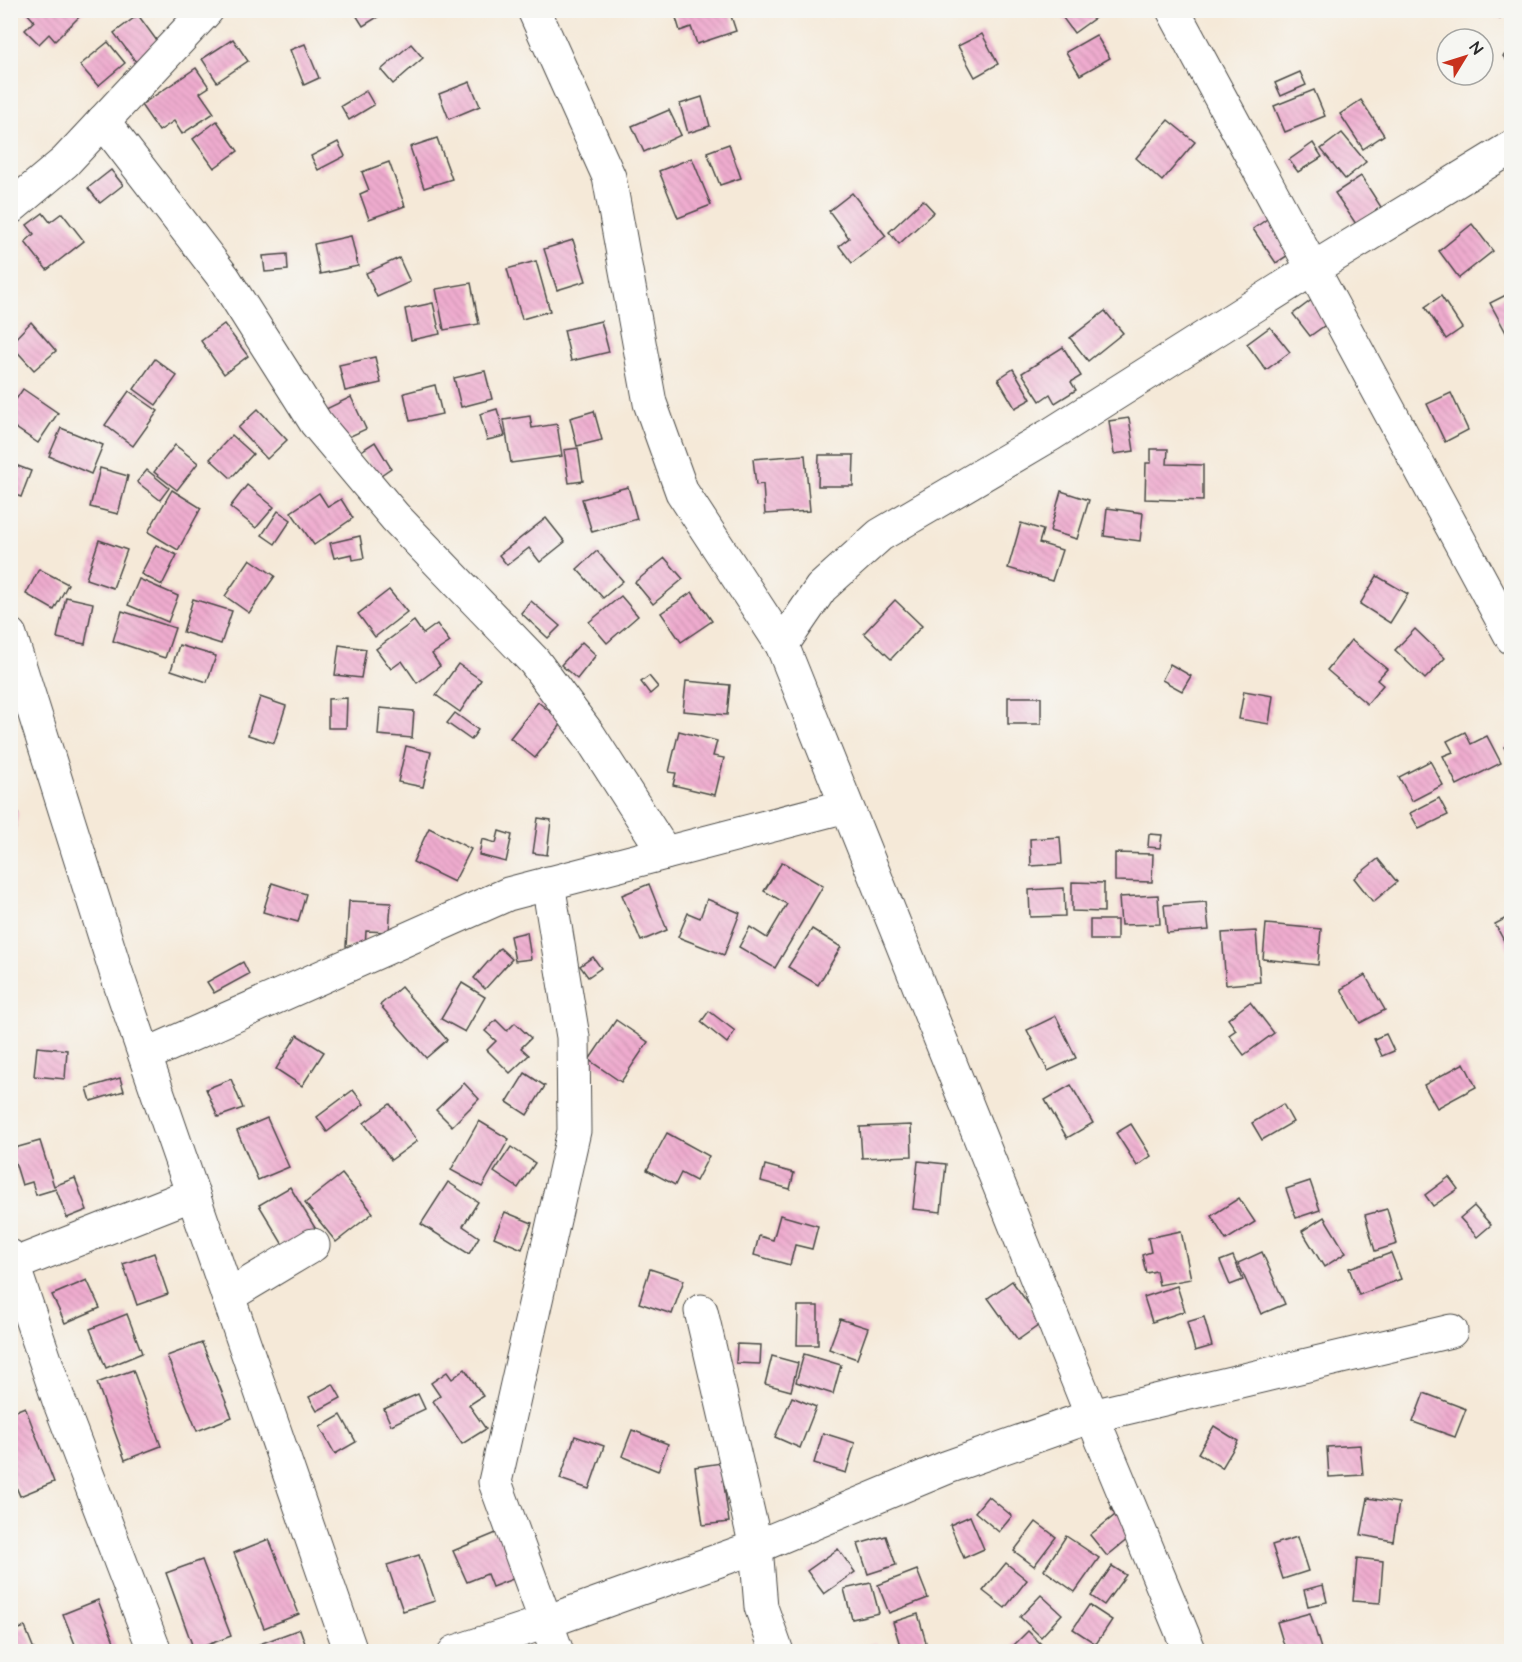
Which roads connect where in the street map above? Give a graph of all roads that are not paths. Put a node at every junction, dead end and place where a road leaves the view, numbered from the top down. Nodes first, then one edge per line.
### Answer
1 (207, 10) edge
2 (534, 10) edge
3 (1173, 10) edge
4 (103, 121) junction
5 (1512, 147) edge
6 (10, 208) edge
7 (1314, 268) junction
8 (10, 635) edge
9 (1512, 638) edge
10 (782, 645) junction
11 (846, 806) junction
12 (665, 853) junction
13 (548, 883) junction
14 (146, 1055) junction
15 (193, 1194) junction
16 (314, 1245) dead end
17 (12, 1262) edge
18 (228, 1296) junction
19 (701, 1311) dead end
20 (1451, 1331) dead end
21 (1092, 1416) junction
22 (756, 1546) junction
23 (551, 1637) edge
24 (155, 1652) edge
25 (351, 1652) edge
26 (455, 1652) edge
27 (777, 1652) edge
28 (1190, 1652) edge

1 - 4 street
2 - 10 street
3 - 7 street
4 - 6 street
4 - 12 street
5 - 7 street
7 - 9 street
7 - 10 street
8 - 14 street
10 - 11 street
11 - 12 street
11 - 21 street
12 - 13 street
13 - 14 street
13 - 23 street
14 - 15 street
15 - 17 street
15 - 18 street
16 - 18 street
17 - 24 street
18 - 25 street
19 - 22 street
20 - 21 street
21 - 22 street
21 - 28 street
22 - 23 street
22 - 27 street
23 - 26 street

